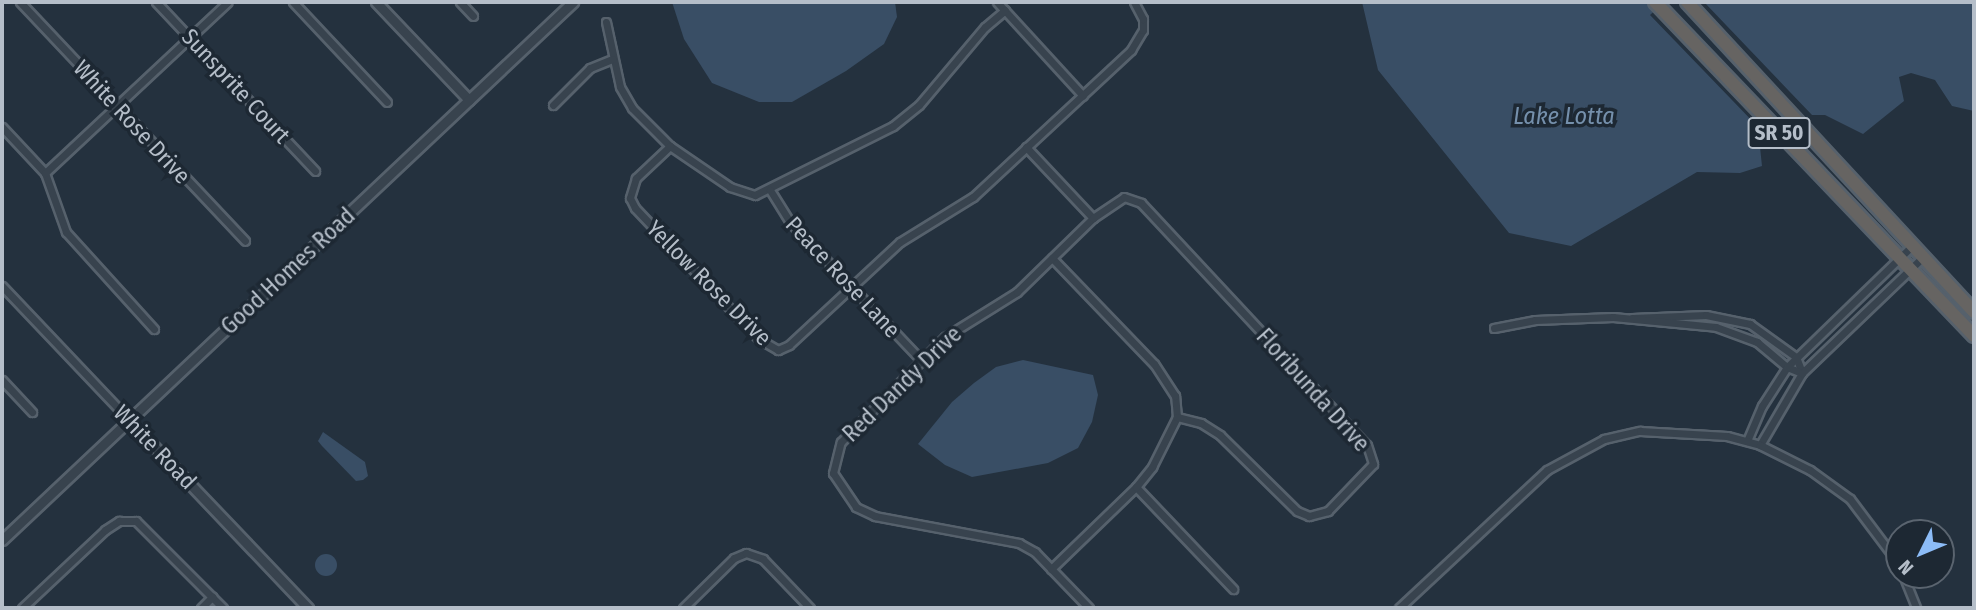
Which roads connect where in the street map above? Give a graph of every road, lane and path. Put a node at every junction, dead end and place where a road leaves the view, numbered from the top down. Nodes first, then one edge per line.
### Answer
1 (20, 2) edge
2 (156, 2) edge
3 (228, 2) edge
4 (293, 2) edge
5 (376, 2) edge
6 (460, 2) edge
7 (573, 2) edge
8 (998, 2) edge
9 (1134, 2) edge
10 (1687, 2) edge
11 (1657, 4) edge
12 (1005, 10) junction
13 (473, 16) dead end
14 (606, 22) dead end
15 (190, 37) junction
16 (612, 59) junction
17 (1083, 96) junction
18 (469, 100) junction
19 (387, 102) dead end
20 (553, 105) dead end
21 (117, 106) junction
22 (2, 127) edge
23 (670, 146) junction
24 (1026, 147) junction
25 (315, 171) dead end
26 (45, 173) junction
27 (770, 190) junction
28 (1094, 218) junction
29 (245, 241) dead end
30 (1912, 246) junction
31 (1052, 258) junction
32 (1922, 258) junction
33 (1899, 259) junction
34 (1910, 269) junction
35 (851, 287) junction
36 (3, 289) edge
37 (1974, 312) edge
38 (1631, 318) junction
39 (1494, 328) dead end
40 (154, 329) dead end
41 (1974, 336) edge
42 (1796, 357) junction
43 (921, 360) junction
44 (1787, 367) junction
45 (1802, 373) junction
46 (2, 380) edge
47 (32, 412) dead end
48 (1177, 416) junction
49 (129, 420) junction
50 (1747, 441) junction
51 (1760, 445) junction
52 (1136, 487) junction
53 (2, 540) edge
54 (1885, 545) edge
55 (1051, 569) junction
56 (1233, 589) dead end
57 (1909, 589) edge
58 (212, 597) junction
59 (22, 608) edge
60 (201, 608) edge
61 (223, 608) edge
62 (307, 608) edge
63 (683, 608) edge
64 (810, 608) edge
65 (1089, 608) edge
66 (1399, 608) edge
67 (1916, 608) edge

1 - 21 street, White Rose Drive
2 - 15 street, Sunsprite Court
3 - 15 street
4 - 19 street
5 - 18 street
6 - 13 street
7 - 18 street, Good Homes Road
8 - 12 street
9 - 17 street, Yellow Rose Drive
10 - 30 highway, SR 50
11 - 33 highway, SR 50
12 - 17 street
12 - 27 street
14 - 16 street
15 - 21 street
15 - 25 street, Sunsprite Court
16 - 20 street
16 - 23 street
17 - 24 street, Yellow Rose Drive
18 - 49 street, Good Homes Road
21 - 26 street
21 - 29 street, White Rose Drive
22 - 26 street
23 - 27 street
23 - 35 street, Yellow Rose Drive
24 - 28 street
24 - 35 street, Yellow Rose Drive
26 - 40 street
27 - 35 street, Peace Rose Lane
28 - 31 street, Red Dandy Drive
28 - 48 street, Floribunda Drive
30 - 32 highway, SR 50
30 - 33 street
31 - 43 street, Red Dandy Drive
31 - 48 street
32 - 34 street
32 - 37 highway, SR 50
33 - 34 highway, SR 50
33 - 42 street
34 - 41 highway, SR 50
34 - 45 street
35 - 43 street, Peace Rose Lane
36 - 49 street, White Road
38 - 39 street
38 - 42 street
38 - 44 street
42 - 44 street
42 - 45 street
43 - 55 street, Red Dandy Drive
44 - 45 street
44 - 50 street
45 - 51 street
46 - 47 street
48 - 52 street
49 - 53 street, Good Homes Road
49 - 62 street, White Road
50 - 51 street
50 - 66 street
51 - 54 street
52 - 55 street
52 - 56 street
55 - 65 street, Red Dandy Drive
57 - 67 street
58 - 59 street
58 - 60 street
58 - 61 street
63 - 64 street

